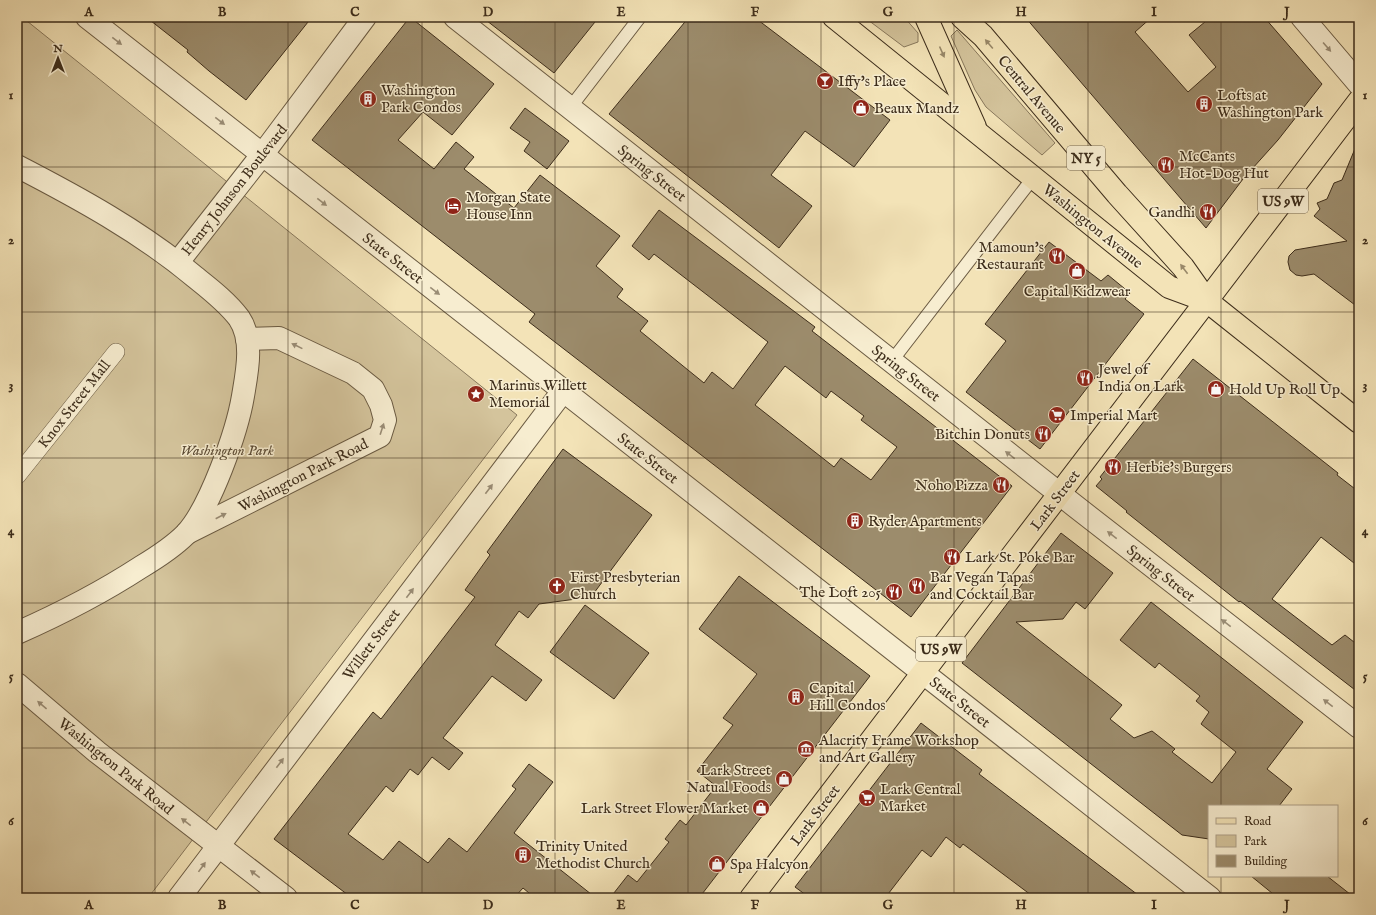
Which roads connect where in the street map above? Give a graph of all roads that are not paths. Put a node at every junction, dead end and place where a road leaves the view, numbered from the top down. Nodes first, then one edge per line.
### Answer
1 (86, 17) edge
2 (365, 17) edge
3 (455, 17) edge
4 (640, 17) edge
5 (834, 17) edge
6 (926, 17) edge
7 (962, 17) edge
8 (1302, 17) edge
9 (1359, 84) edge
10 (1359, 101) edge
11 (570, 108) junction
12 (977, 131) junction
13 (262, 155) junction
14 (17, 166) edge
15 (1033, 178) junction
16 (178, 262) junction
17 (1207, 301) junction
18 (247, 339) junction
19 (116, 352) dead end
20 (891, 362) junction
21 (563, 391) junction
22 (1359, 422) edge
23 (17, 476) edge
24 (1060, 494) junction
25 (186, 534) junction
26 (17, 633) edge
27 (923, 673) junction
28 (17, 684) edge
29 (1359, 727) edge
30 (217, 846) junction
31 (179, 898) edge
32 (286, 898) edge
33 (751, 898) edge
34 (1210, 898) edge

1 -> 13 street, State Street
2 - 13 street, Henry Johnson Boulevard
3 - 11 street, Spring Street
4 - 11 lane
5 - 12 main road, Washington Avenue
6 -> 12 main road, NY 5
17 -> 7 main road, Central Avenue / NY 5
8 -> 9 street
10 - 17 main road, Lark Street / US 9W
11 - 20 street, Spring Street
12 - 15 main road, Washington Avenue / NY 5
13 - 16 street, Henry Johnson Boulevard
13 -> 21 street, State Street
14 - 16 street
15 - 17 main road, Washington Avenue / NY 5
15 - 20 lane
16 - 18 street, Henry Johnson Boulevard
17 - 22 main road, Washington Avenue / NY 5
17 - 24 main road, Lark Street / US 9W
18 - 25 street, Henry Johnson Boulevard
25 -> 18 street, Washington Park Road
19 - 23 street, Knox Street Mall
24 -> 20 street, Spring Street
21 - 27 street, State Street
30 -> 21 street, Willett Street
24 - 27 main road, Lark Street / US 9W
29 -> 24 street, Spring Street
25 - 26 street, Henry Johnson Boulevard
27 - 33 main road, Lark Street / US 9W
27 - 34 street, State Street
30 -> 28 street, Washington Park Road
31 -> 30 street, Willett Street
32 -> 30 street, Washington Park Road

